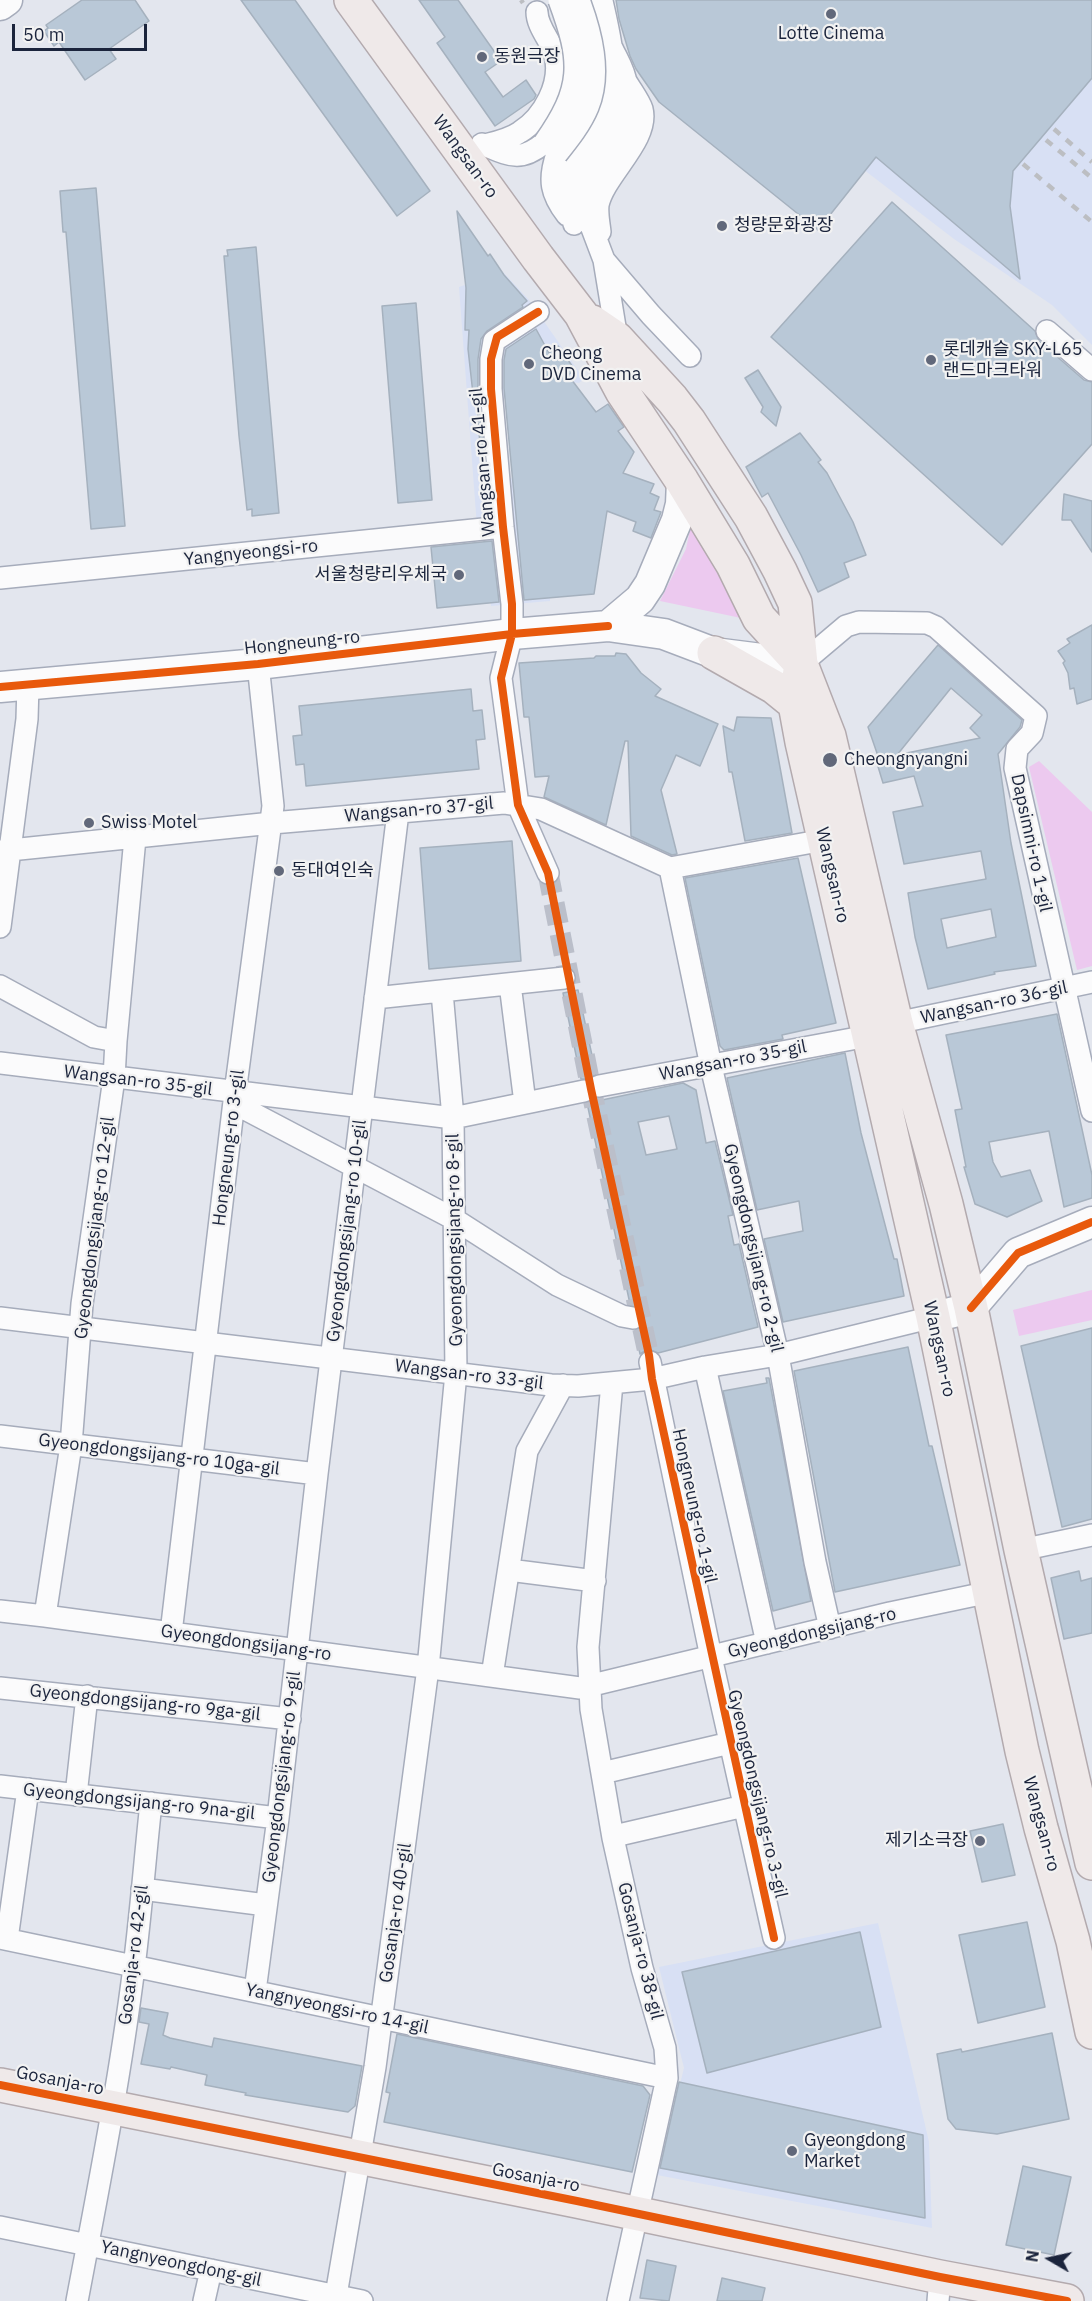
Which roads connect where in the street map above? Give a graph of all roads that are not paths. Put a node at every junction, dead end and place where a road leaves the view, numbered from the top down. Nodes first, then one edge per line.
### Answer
1 (7, 0) edge
2 (351, 0) edge
3 (559, 0) edge
4 (579, 0) edge
5 (602, 1) edge
6 (0, 5) edge
7 (537, 12) dead end
8 (612, 48) junction
9 (626, 81) junction
10 (447, 131) junction
11 (485, 145) junction
12 (551, 148) junction
13 (574, 224) junction
14 (604, 260) junction
15 (538, 312) dead end
16 (581, 314) junction
17 (1047, 331) dead end
18 (617, 339) junction
19 (690, 356) dead end
20 (1092, 370) edge
21 (682, 481) junction
22 (503, 527) junction
23 (0, 578) edge
24 (608, 626) junction
25 (512, 634) junction
26 (714, 653) junction
27 (258, 664) junction
28 (801, 664) junction
29 (14, 686) edge
30 (795, 704) junction
31 (518, 806) junction
32 (399, 812) junction
33 (272, 823) junction
34 (135, 838) junction
35 (824, 840) junction
36 (5, 851) edge
37 (670, 868) junction
38 (548, 873) tunnel mouth
39 (0, 927) edge
40 (564, 978) dead end
41 (1092, 982) edge
42 (510, 984) junction
43 (0, 986) edge
44 (1063, 988) junction
45 (442, 992) junction
46 (375, 998) junction
47 (882, 1030) junction
48 (116, 1041) junction
49 (0, 1063) edge
50 (711, 1066) junction
51 (114, 1078) junction
52 (235, 1093) junction
53 (525, 1103) junction
54 (362, 1108) junction
55 (1092, 1112) edge
56 (453, 1118) junction
57 (355, 1165) junction
58 (454, 1219) junction
59 (1092, 1222) edge
60 (971, 1308) junction
61 (933, 1317) junction
62 (0, 1318) edge
63 (633, 1318) dead end
64 (81, 1328) junction
65 (206, 1343) junction
66 (778, 1355) junction
67 (331, 1359) junction
68 (705, 1367) junction
69 (651, 1370) junction
70 (456, 1373) junction
71 (612, 1383) junction
72 (563, 1385) junction
73 (0, 1436) edge
74 (71, 1445) junction
75 (192, 1459) junction
76 (317, 1474) junction
77 (1092, 1535) edge
78 (1021, 1550) junction
79 (509, 1570) junction
80 (594, 1581) junction
81 (990, 1592) junction
82 (0, 1611) edge
83 (45, 1616) junction
84 (830, 1628) junction
85 (171, 1633) junction
86 (767, 1643) junction
87 (296, 1650) junction
88 (711, 1657) junction
89 (428, 1668) junction
90 (492, 1677) junction
91 (590, 1686) junction
92 (0, 1688) edge
93 (87, 1696) junction
94 (290, 1719) junction
95 (730, 1743) junction
96 (602, 1773) junction
97 (0, 1786) edge
98 (28, 1789) junction
99 (76, 1795) junction
100 (151, 1803) junction
101 (744, 1806) junction
102 (278, 1818) junction
103 (613, 1839) junction
104 (1091, 1850) edge
105 (142, 1889) junction
106 (266, 1905) junction
107 (774, 1938) dead end
108 (3, 1939) edge
109 (134, 1967) junction
110 (255, 1991) junction
111 (382, 2018) junction
112 (1092, 2032) edge
113 (668, 2078) junction
114 (0, 2085) edge
115 (113, 2107) junction
116 (359, 2158) junction
117 (638, 2214) junction
118 (0, 2227) edge
119 (88, 2245) junction
120 (211, 2270) junction
121 (939, 2289) edge
122 (335, 2298) edge
123 (77, 2301) edge
124 (204, 2301) edge
125 (362, 2301) edge
126 (618, 2301) edge
127 (1067, 2301) edge

1 - 6 main road
2 - 10 main road, Wangsan-ro
3 - 12 street, bridge
4 - 12 street, bridge
5 - 8 street
7 - 11 street
8 - 9 street
8 - 13 street
9 - 14 street
9 - 14 street
10 - 11 street
10 - 16 main road, Wangsan-ro
11 - 12 street
12 - 13 street
13 - 14 street
14 - 18 street
14 - 19 street
15 - 22 street, Wangsan-ro 41-gil
16 - 18 main road, Wangsan-ro
16 - 21 main road, Wangsan-ro
17 - 20 street
18 - 28 main road, Wangsan-ro
21 - 24 main road
21 - 28 main road, Wangsan-ro
22 - 23 street, Yangnyeongsi-ro
22 - 25 street, Wangsan-ro 41-gil
24 - 25 main road, Hongneung-ro
24 - 26 main road, Hongneung-ro
25 - 27 main road, Hongneung-ro
25 - 31 street
26 - 28 main road, Hongneung-ro
26 - 30 main road
27 - 29 main road, Hongneung-ro
27 - 33 street, Hongneung-ro 3-gil
28 - 30 main road, Wangsan-ro
28 - 44 street, Dapsimni-ro 1-gil
28 - 47 main road, Wangsan-ro
29 - 36 street
30 - 35 main road, Wangsan-ro
31 - 32 street, Wangsan-ro 37-gil
31 - 37 street, Wangsan-ro 37-gil
31 - 38 street
32 - 33 street, Wangsan-ro 37-gil
32 - 46 street, Gyeongdongsijang-ro 10-gil
33 - 34 street, Wangsan-ro 37-gil
33 - 52 street, Hongneung-ro 3-gil
34 - 36 street, Wangsan-ro 37-gil
34 - 48 street, Gyeongdongsijang-ro 12-gil
35 - 37 street
35 - 47 main road, Wangsan-ro
36 - 39 street
37 - 50 street, Gyeongdongsijang-ro 2-gil
40 - 42 street
41 - 44 street, Wangsan-ro 36-gil
42 - 45 street
42 - 53 street
43 - 48 street
44 - 47 street, Wangsan-ro 36-gil
44 - 55 street, Dapsimni-ro 1-gil
45 - 46 street
45 - 56 street, Gyeongdongsijang-ro 8-gil
46 - 54 street, Gyeongdongsijang-ro 10-gil
47 - 50 street, Wangsan-ro 35-gil
47 - 60 main road, Wangsan-ro
47 - 61 main road, Wangsan-ro
48 - 51 street, Gyeongdongsijang-ro 12-gil
49 - 51 street, Wangsan-ro 35-gil
50 - 53 street, Wangsan-ro 35-gil
50 - 66 street, Gyeongdongsijang-ro 2-gil
51 - 52 street, Wangsan-ro 35-gil
51 - 64 street, Gyeongdongsijang-ro 12-gil
52 - 54 street, Wangsan-ro 35-gil
52 - 57 street
52 - 65 street, Hongneung-ro 3-gil
53 - 56 street, Wangsan-ro 35-gil
54 - 56 street, Wangsan-ro 35-gil
54 - 57 street, Gyeongdongsijang-ro 10-gil
56 - 58 street, Gyeongdongsijang-ro 8-gil
57 - 58 street
57 - 67 street, Gyeongdongsijang-ro 10-gil
58 - 63 street
58 - 70 street, Gyeongdongsijang-ro 8-gil
59 - 60 main road
60 - 61 main road
60 - 78 main road, Wangsan-ro
61 - 66 street, Wangsan-ro 33-gil
61 - 81 main road, Wangsan-ro
62 - 64 street, Wangsan-ro 33-gil
64 - 65 street, Wangsan-ro 33-gil
64 - 74 street, Gyeongdongsijang-ro 12-gil
65 - 67 street, Wangsan-ro 33-gil
65 - 75 street, Hongneung-ro 3-gil
66 - 68 street, Wangsan-ro 33-gil
66 - 84 street, Gyeongdongsijang-ro 2-gil
67 - 70 street, Wangsan-ro 33-gil
67 - 76 street, Gyeongdongsijang-ro 10-gil
68 - 69 street, Wangsan-ro 33-gil
68 - 86 street
69 - 71 street, Wangsan-ro 33-gil
69 - 88 street, Hongneung-ro 1-gil
70 - 72 street, Wangsan-ro 33-gil
70 - 89 street, Gyeongdongsijang-ro 8-gil
71 - 72 street, Wangsan-ro 33-gil
71 - 80 street, Gosanja-ro 38-gil
72 - 79 street
73 - 74 street, Gyeongdongsijang-ro 10ga-gil
74 - 75 street, Gyeongdongsijang-ro 10ga-gil
74 - 83 street, Gyeongdongsijang-ro 12-gil
75 - 76 street, Gyeongdongsijang-ro 10ga-gil
75 - 85 street, Hongneung-ro 3-gil
76 - 87 street, Gyeongdongsijang-ro 10-gil
77 - 78 street
78 - 104 main road, Wangsan-ro
79 - 80 street
79 - 90 street
80 - 91 street, Gosanja-ro 38-gil
81 - 84 street, Gyeongdongsijang-ro
81 - 112 main road, Wangsan-ro
82 - 83 street, Gyeongdongsijang-ro
83 - 85 street, Gyeongdongsijang-ro
84 - 86 street, Gyeongdongsijang-ro
85 - 87 street, Gyeongdongsijang-ro
86 - 88 street, Gyeongdongsijang-ro
87 - 89 street, Gyeongdongsijang-ro
87 - 94 street, Gyeongdongsijang-ro 9-gil
88 - 91 street, Gyeongdongsijang-ro
88 - 95 street, Gyeongdongsijang-ro 3-gil
89 - 90 street, Gyeongdongsijang-ro
89 - 111 street, Gosanja-ro 40-gil
90 - 91 street, Gyeongdongsijang-ro
91 - 96 street, Gosanja-ro 38-gil
92 - 93 street, Gyeongdongsijang-ro 9ga-gil
93 - 94 street, Gyeongdongsijang-ro 9ga-gil
93 - 99 street
94 - 102 street, Gyeongdongsijang-ro 9-gil
95 - 96 street, Gyeongdongsijang-ro 3-gil
95 - 101 street, Gyeongdongsijang-ro 3-gil
96 - 103 street, Gosanja-ro 38-gil
97 - 98 street, Gyeongdongsijang-ro 9na-gil
98 - 99 street, Gyeongdongsijang-ro 9na-gil
98 - 108 street, Yangnyeongsi-ro 14-gil
99 - 100 street, Gyeongdongsijang-ro 9na-gil
100 - 102 street, Gyeongdongsijang-ro 9na-gil
100 - 105 street, Gosanja-ro 42-gil
101 - 103 street, Gyeongdongsijang-ro 3-gil
101 - 107 street, Gyeongdongsijang-ro 3-gil
102 - 106 street, Gyeongdongsijang-ro 9-gil
103 - 113 street, Gosanja-ro 38-gil
105 - 106 street, Gyeongdongsijang-ro 9-gil
105 - 109 street, Gosanja-ro 42-gil
106 - 110 street, Gyeongdongsijang-ro 9-gil
108 - 109 street, Yangnyeongsi-ro 14-gil
109 - 110 street, Yangnyeongsi-ro 14-gil
109 - 115 street, Gosanja-ro 42-gil
110 - 111 street, Yangnyeongsi-ro 14-gil
111 - 113 street, Yangnyeongsi-ro 14-gil
111 - 116 street, Gosanja-ro 40-gil
113 - 117 street, Gosanja-ro 38-gil
114 - 115 main road, Gosanja-ro
115 - 116 main road, Gosanja-ro
115 - 119 street, Gosanja-ro 42-gil
116 - 117 main road, Gosanja-ro
116 - 122 street, Gosanja-ro 40-gil
117 - 121 main road, Gosanja-ro
117 - 126 street, Gosanja-ro 38-gil
118 - 119 street, Yangnyeongdong-gil
119 - 120 street, Yangnyeongdong-gil
119 - 123 street, Gosanja-ro 42-gil
120 - 122 street, Yangnyeongdong-gil
120 - 124 street
121 - 127 main road, Gosanja-ro
122 - 125 street, Yangnyeongdong-gil

